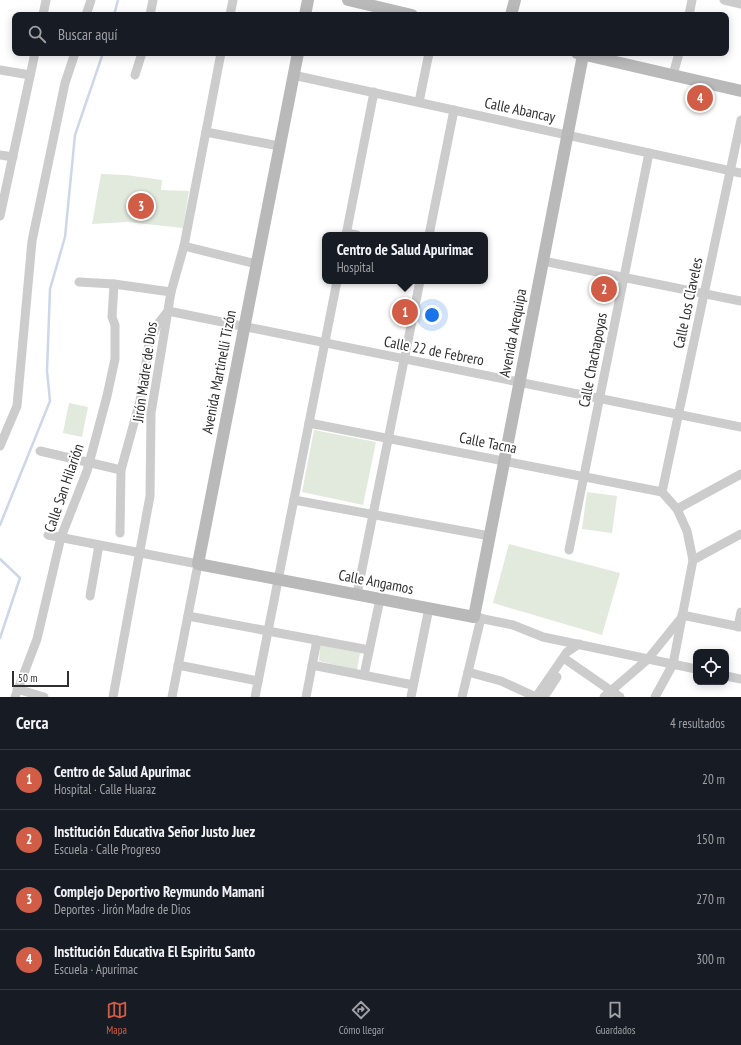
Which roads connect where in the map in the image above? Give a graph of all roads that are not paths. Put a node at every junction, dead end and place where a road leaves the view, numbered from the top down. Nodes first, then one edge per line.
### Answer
1 (46, 0) edge
2 (91, 0) edge
3 (153, 0) edge
4 (233, 0) edge
5 (308, 0) edge
6 (348, 0) edge
7 (515, 0) edge
8 (692, 0) edge
9 (724, 0) edge
10 (378, 3) edge
11 (741, 4) edge
12 (44, 12) edge
13 (87, 12) edge
14 (151, 12) edge
15 (231, 12) edge
16 (306, 12) edge
17 (404, 12) edge
18 (512, 12) edge
19 (689, 12) edge
20 (34, 56) edge
21 (74, 56) edge
22 (141, 56) edge
23 (220, 56) edge
24 (297, 56) edge
25 (428, 56) edge
26 (580, 56) edge
27 (589, 56) edge
28 (678, 56) edge
29 (0, 70) edge
30 (30, 75) junction
31 (135, 75) dead end
32 (293, 75) junction
33 (673, 75) junction
34 (741, 91) edge
35 (374, 92) junction
36 (419, 102) junction
37 (454, 110) junction
38 (741, 120) edge
39 (206, 132) junction
40 (568, 135) junction
41 (279, 146) junction
42 (649, 153) junction
43 (0, 155) edge
44 (13, 157) junction
45 (730, 171) junction
46 (741, 173) edge
47 (0, 216) edge
48 (346, 232) edge
49 (430, 232) edge
50 (184, 246) junction
51 (543, 261) junction
52 (256, 264) junction
53 (624, 277) junction
54 (79, 282) dead end
55 (114, 284) junction
56 (336, 284) edge
57 (419, 284) edge
58 (171, 292) junction
59 (704, 294) junction
60 (741, 301) edge
61 (168, 311) junction
62 (244, 326) junction
63 (324, 343) junction
64 (404, 359) junction
65 (520, 382) junction
66 (600, 399) junction
67 (679, 415) junction
68 (309, 422) junction
69 (741, 427) edge
70 (388, 438) junction
71 (0, 446) edge
72 (40, 451) dead end
73 (505, 461) junction
74 (90, 462) junction
75 (121, 470) junction
76 (741, 474) edge
77 (584, 476) junction
78 (662, 492) junction
79 (294, 500) junction
80 (676, 509) junction
81 (373, 515) junction
82 (120, 533) dead end
83 (741, 534) edge
84 (48, 535) dead end
85 (490, 536) junction
86 (61, 538) junction
87 (99, 545) junction
88 (569, 550) dead end
89 (138, 553) junction
90 (693, 560) junction
91 (198, 564) junction
92 (278, 579) junction
93 (357, 594) junction
94 (90, 596) dead end
95 (380, 599) junction
96 (428, 608) junction
97 (741, 612) edge
98 (682, 615) junction
99 (188, 616) junction
100 (478, 618) junction
101 (740, 627) edge
102 (268, 631) junction
103 (543, 637) junction
104 (317, 640) junction
105 (579, 644) junction
106 (369, 650) junction
107 (569, 656) junction
108 (648, 658) junction
109 (673, 664) junction
110 (178, 665) junction
111 (312, 665) junction
112 (693, 668) edge
113 (468, 672) junction
114 (364, 675) junction
115 (729, 677) edge
116 (741, 679) edge
117 (258, 681) junction
118 (413, 685) junction
119 (612, 690) junction
120 (16, 693) edge
121 (44, 697) edge
122 (113, 697) edge
123 (172, 697) edge
124 (255, 697) edge
125 (306, 697) edge
126 (411, 697) edge
127 (462, 697) edge
128 (536, 697) edge
129 (544, 697) edge
130 (604, 697) edge
131 (620, 697) edge
132 (654, 697) edge

1 - 12 street
2 - 13 street
3 - 14 street
4 - 15 street
5 - 16 street
6 - 10 street
7 - 18 street
8 - 19 street
9 - 11 street
10 - 17 street
20 - 30 street
21 - 71 street
22 - 31 street
23 - 39 street, Jirón Madre de Dios
24 - 32 street, Avenida Martinelli Tizón
25 - 36 street
26 - 40 street, Avenida Arequipa
27 - 33 street
28 - 33 street
29 - 30 street
30 - 44 street
32 - 35 street, Calle Abancay
32 - 41 street, Avenida Martinelli Tizón
33 - 34 street
35 - 36 street, Calle Abancay
35 - 48 street
36 - 37 street, Calle Abancay
37 - 40 street, Calle Abancay
37 - 49 street
38 - 45 street, Calle Los Claveles
39 - 41 street
39 - 50 street, Jirón Madre de Dios
40 - 42 street, Calle Abancay
40 - 51 street, Avenida Arequipa
41 - 52 street, Avenida Martinelli Tizón
42 - 45 street, Calle Abancay
42 - 53 street, Calle Chachapoyas
43 - 44 street
44 - 47 street
45 - 46 street, Calle Abancay
45 - 59 street, Calle Los Claveles
50 - 52 street
50 - 58 street, Jirón Madre de Dios
51 - 53 street
51 - 65 street, Avenida Arequipa
52 - 62 street, Avenida Martinelli Tizón
53 - 59 street
53 - 66 street, Calle Chachapoyas
54 - 55 street
55 - 58 street
55 - 74 street, Calle San Hilarión
56 - 63 street
57 - 64 street
58 - 61 street, Jirón Madre de Dios
59 - 60 street
59 - 67 street, Calle Los Claveles
61 - 62 street, Calle 22 de Febrero
61 - 75 street
61 - 89 street, Jirón Madre de Dios
62 - 63 street, Calle 22 de Febrero
62 - 91 street, Avenida Martinelli Tizón
63 - 64 street, Calle 22 de Febrero
63 - 68 street
64 - 65 street, Calle 22 de Febrero
64 - 70 street
65 - 66 street, Calle 22 de Febrero
65 - 73 street, Avenida Arequipa
66 - 67 street, Calle 22 de Febrero
66 - 77 street, Calle Chachapoyas
67 - 69 street, Calle 22 de Febrero
67 - 78 street, Calle Los Claveles
68 - 70 street, Calle Tacna
68 - 79 street
70 - 73 street, Calle Tacna
70 - 81 street
72 - 74 street
73 - 77 street, Calle Tacna
73 - 85 street, Avenida Arequipa
74 - 75 street
74 - 86 street, Calle San Hilarión
75 - 82 street
76 - 80 street
77 - 78 street, Calle Tacna
77 - 88 street, Calle Chachapoyas
78 - 80 street
79 - 81 street
79 - 92 street
80 - 90 street
81 - 85 street
81 - 93 street
83 - 90 street
84 - 86 street, Calle Angamos
85 - 100 street, Avenida Arequipa
86 - 87 street, Calle Angamos
86 - 120 street, Calle San Hilarión
87 - 89 street, Calle Angamos
87 - 94 street
89 - 91 street, Calle Angamos
89 - 122 street, Jirón Madre de Dios
90 - 98 street
91 - 92 street, Calle Angamos
91 - 99 street, Avenida Martinelli Tizón
92 - 93 street, Calle Angamos
92 - 102 street
93 - 95 street, Calle Angamos
95 - 96 street, Calle Angamos
95 - 106 street
96 - 100 street, Calle Angamos
96 - 118 street
97 - 101 street
98 - 101 street
98 - 108 street
98 - 109 street
99 - 102 street
99 - 110 street, Avenida Martinelli Tizón
100 - 103 street, Calle Angamos
100 - 113 street
102 - 104 street
102 - 117 street
103 - 105 street, Calle Angamos
103 - 107 street
104 - 106 street
104 - 111 street
105 - 107 street
105 - 108 street, Calle Angamos
106 - 114 street
107 - 119 street
107 - 128 street
107 - 129 street
108 - 109 street, Calle Angamos
108 - 119 street
109 - 112 street, Calle Angamos
109 - 132 street
110 - 117 street
110 - 123 street, Avenida Martinelli Tizón
111 - 114 street
111 - 125 street
113 - 127 street
113 - 128 street
114 - 118 street
115 - 116 street
117 - 124 street
118 - 126 street
119 - 130 street
119 - 131 street
120 - 121 street

